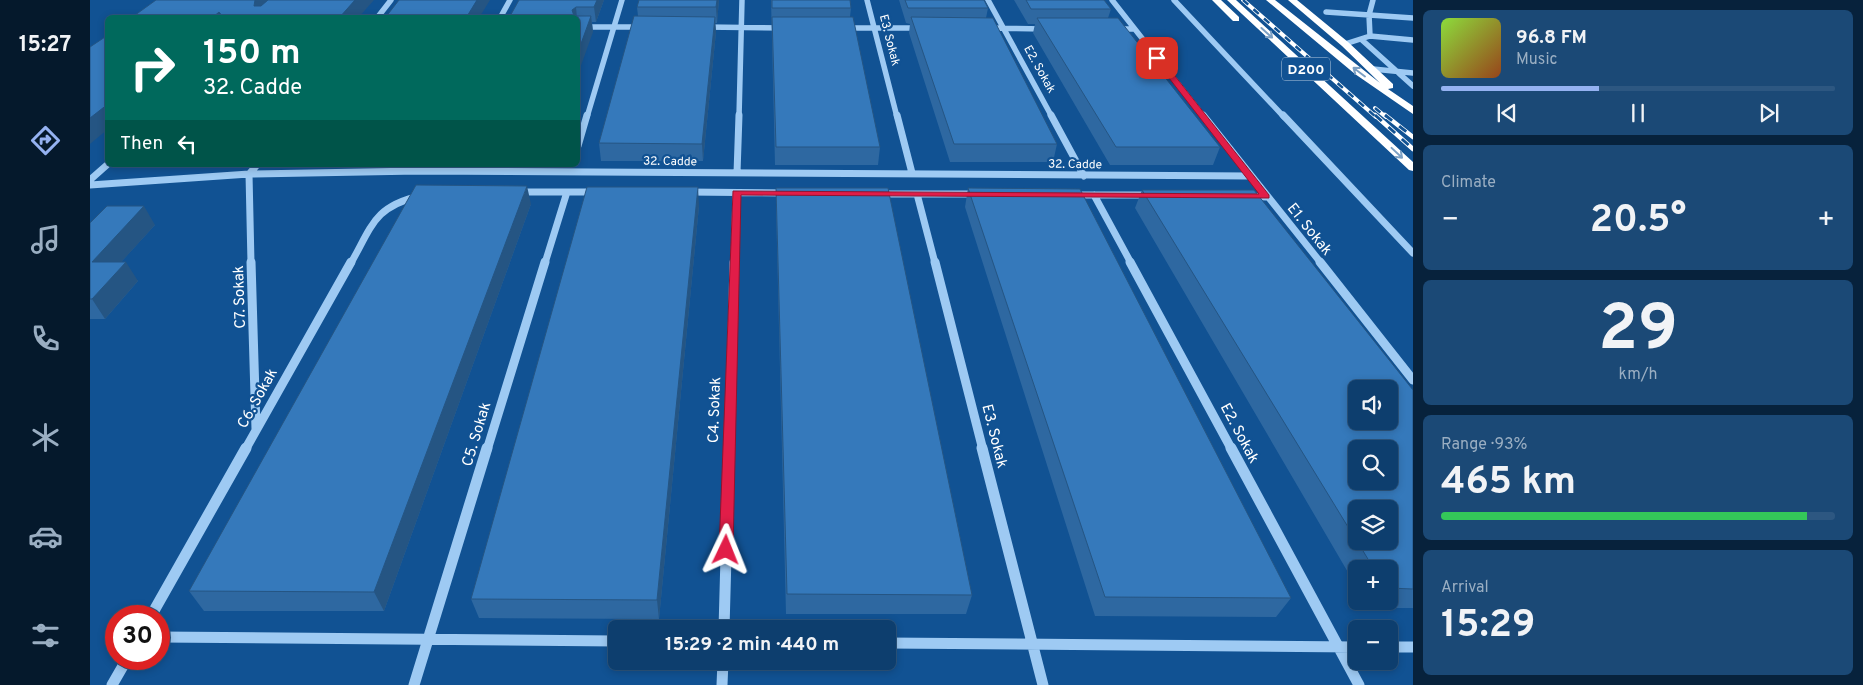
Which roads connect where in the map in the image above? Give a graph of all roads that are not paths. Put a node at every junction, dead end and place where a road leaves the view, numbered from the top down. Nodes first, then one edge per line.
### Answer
1 (391, 0) edge
2 (510, 0) edge
3 (622, 0) edge
4 (742, 0) edge
5 (867, 0) edge
6 (988, 0) edge
7 (1112, 0) edge
8 (1174, 0) edge
9 (1216, 0) edge
10 (1230, 0) edge
11 (1270, 0) edge
12 (1292, 0) edge
13 (1373, 0) edge
14 (1326, 12) dead end
15 (379, 15) edge
16 (502, 15) edge
17 (1369, 15) junction
18 (1413, 18) edge
19 (580, 27) edge
20 (613, 27) junction
21 (652, 27) edge
22 (701, 27) edge
23 (740, 28) junction
24 (788, 28) edge
25 (836, 28) edge
26 (874, 28) junction
27 (924, 28) edge
28 (984, 28) edge
29 (1004, 28) junction
30 (1050, 29) edge
31 (1106, 29) edge
32 (1134, 29) junction
33 (1370, 36) junction
34 (1362, 40) junction
35 (1413, 40) edge
36 (1345, 44) junction
37 (1373, 69) junction
38 (1397, 72) junction
39 (1413, 73) edge
40 (1413, 86) edge
41 (1413, 111) edge
42 (1382, 138) junction
43 (580, 139) edge
44 (105, 167) edge
45 (254, 167) edge
46 (419, 168) edge
47 (571, 168) edge
48 (1413, 168) edge
49 (737, 173) junction
50 (912, 173) junction
51 (249, 174) junction
52 (1084, 176) junction
53 (1250, 176) junction
54 (90, 180) edge
55 (90, 184) edge
56 (508, 192) edge
57 (567, 192) junction
58 (607, 192) edge
59 (677, 192) edge
60 (736, 192) junction
61 (794, 193) edge
62 (432, 194) edge
63 (870, 194) edge
64 (917, 194) junction
65 (986, 194) edge
66 (1065, 194) edge
67 (1094, 195) junction
68 (1161, 195) edge
69 (1237, 196) edge
70 (1266, 196) junction
71 (1413, 253) edge
72 (1413, 380) edge
73 (256, 432) junction
74 (157, 605) edge
75 (724, 620) edge
76 (170, 637) edge
77 (429, 639) junction
78 (608, 641) edge
79 (896, 643) edge
80 (1032, 644) junction
81 (1338, 647) junction
82 (1348, 647) edge
83 (1398, 647) edge
84 (1413, 647) edge
85 (121, 670) edge
86 (723, 670) edge
87 (112, 685) edge
88 (414, 685) edge
89 (722, 685) edge
90 (1043, 685) edge
91 (1358, 685) edge

1 - 15 street
2 - 16 street
3 - 20 street
4 - 23 street
5 - 26 street, E3. Sokak
6 - 29 street, E2. Sokak
7 - 32 street, E1. Sokak
8 - 71 street
9 - 42 highway
10 -> 42 highway, D200
41 -> 11 highway, D200
12 - 36 highway
13 - 17 street
14 - 17 street
17 - 18 street
17 - 33 street
19 - 20 street
20 - 21 street
20 - 43 street
22 - 23 street
23 - 24 street
23 - 49 street
25 - 26 street
26 - 27 street
26 - 50 street, E3. Sokak
28 - 29 street
29 - 30 street
29 - 52 street, E2. Sokak
31 - 32 street
32 - 53 street, E1. Sokak
33 - 34 street
33 - 35 street
34 - 36 street
34 - 38 street
36 - 37 highway
37 - 38 street
37 - 41 highway
38 - 39 street
38 - 40 street
42 -> 48 highway
44 - 54 street
45 - 51 street
46 - 47 street, 32. Cadde
46 - 51 street, 32. Cadde
47 - 49 street, 32. Cadde
49 - 50 street, 32. Cadde
50 - 52 street, 32. Cadde
51 - 55 street, 32. Cadde
51 - 73 street, C7. Sokak
52 - 53 street, 32. Cadde
53 - 70 street, E1. Sokak
56 - 57 street
57 - 58 street
57 - 77 street, C5. Sokak
59 - 60 street
60 - 61 street
60 - 75 street, C4. Sokak
62 - 73 street, C6. Sokak
63 - 64 street
64 - 65 street
64 - 80 street, E3. Sokak
66 - 67 street
67 - 68 street
67 - 81 street, E2. Sokak
69 - 70 street
70 - 72 street, E1. Sokak
73 - 74 street, C6. Sokak
76 - 77 street
77 - 78 street
77 - 88 street, C5. Sokak
79 - 80 street
80 - 81 street
80 - 90 street, E3. Sokak
81 - 82 street
81 - 91 street, E2. Sokak
83 - 84 street
85 - 87 street
86 - 89 street

